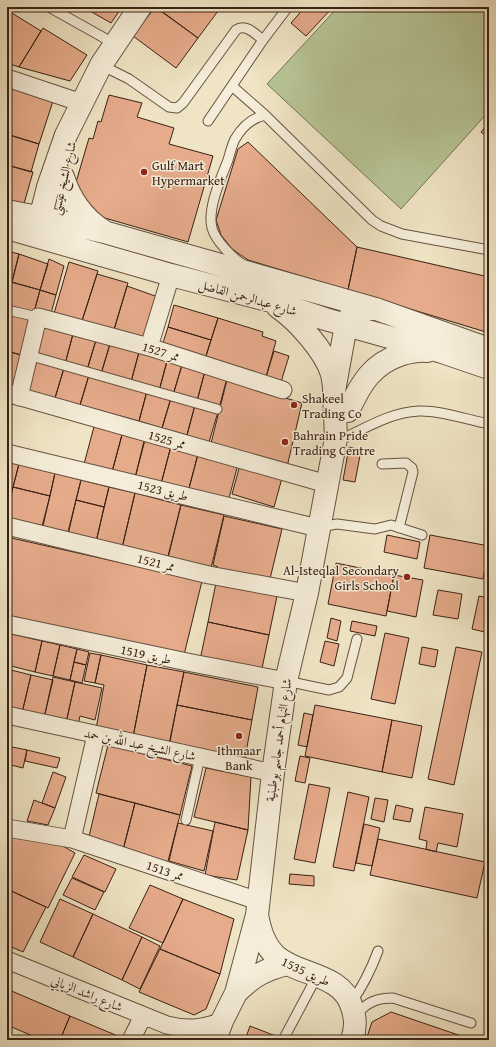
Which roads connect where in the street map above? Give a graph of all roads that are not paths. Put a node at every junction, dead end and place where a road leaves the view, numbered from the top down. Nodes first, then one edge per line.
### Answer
1 (49, 7) edge
2 (140, 7) edge
3 (288, 7) edge
4 (263, 40) junction
5 (115, 44) junction
6 (101, 64) junction
7 (7, 78) edge
8 (232, 86) junction
9 (79, 109) junction
10 (265, 115) junction
11 (208, 121) dead end
12 (63, 177) junction
13 (7, 211) edge
14 (7, 228) edge
15 (45, 229) junction
16 (104, 232) junction
17 (489, 250) edge
18 (171, 275) junction
19 (272, 280) junction
20 (270, 301) junction
21 (7, 310) edge
22 (357, 315) junction
23 (38, 317) junction
24 (149, 347) junction
25 (489, 349) edge
26 (442, 352) junction
27 (28, 355) junction
28 (489, 368) edge
29 (283, 390) dead end
30 (334, 391) junction
31 (13, 395) edge
32 (216, 409) dead end
33 (348, 411) junction
34 (489, 424) edge
35 (335, 440) junction
36 (7, 453) edge
37 (382, 464) dead end
38 (327, 484) junction
39 (7, 526) edge
40 (318, 528) junction
41 (399, 528) junction
42 (422, 535) dead end
43 (307, 593) junction
44 (7, 624) edge
45 (357, 639) dead end
46 (286, 681) junction
47 (7, 716) edge
48 (96, 735) junction
49 (200, 757) junction
50 (273, 773) junction
51 (186, 820) dead end
52 (7, 828) edge
53 (78, 842) junction
54 (257, 908) junction
55 (378, 951) dead end
56 (7, 960) edge
57 (287, 964) junction
58 (317, 976) junction
59 (236, 993) junction
60 (353, 1009) junction
61 (143, 1016) junction
62 (471, 1023) dead end
63 (167, 1025) junction
64 (219, 1030) edge
65 (131, 1040) edge
66 (186, 1040) edge
67 (283, 1040) edge
68 (352, 1040) edge

1 - 5 lane
2 - 5 street, شارع الشيخ عيسى
3 - 4 lane
4 - 6 lane
4 - 8 lane
5 - 6 street, شارع الشيخ عيسى
6 - 9 street, شارع الشيخ عيسى
7 - 9 street
8 - 10 lane
8 - 11 lane
9 - 12 street, شارع الشيخ عيسى
9 - 15 street, شارع الشيخ عيسى
10 - 17 lane
10 - 19 lane
12 - 15 street, شارع الشيخ عيسى
12 - 16 street
13 - 15 street, شارع عبدالرحمن الفاضل
14 - 15 street, شارع عبدالرحمن الفاضل
15 - 16 street, شارع عبدالرحمن الفاضل
15 - 18 street, شارع عبدالرحمن الفاضل
16 - 19 street, شارع عبدالرحمن الفاضل
18 - 20 street, شارع عبدالرحمن الفاضل
18 - 24 street
19 - 22 street, شارع عبدالرحمن الفاضل
20 - 22 street, شارع عبدالرحمن الفاضل
20 - 30 street
21 - 23 lane, ممر 1527
22 - 25 street, شارع عبدالرحمن الفاضل
22 - 26 street, شارع عبدالرحمن الفاضل
22 - 30 street, شارع النهام أحمد جاسم بوطبنية
22 - 33 street, شارع النهام أحمد جاسم بوطبنية
23 - 24 street, ممر 1527
23 - 27 street
24 - 29 street, ممر 1527
26 - 28 street, شارع عبدالرحمن الفاضل
26 - 33 street
27 - 31 street
27 - 32 lane
30 - 35 street, شارع النهام أحمد جاسم بوطبنية
31 - 38 street, ممر 1525
33 - 35 street, شارع النهام أحمد جاسم بوطبنية
34 - 35 lane
35 - 38 street, شارع النهام أحمد جاسم بوطبنية
36 - 40 street, طريق 1523
37 - 41 lane
38 - 40 street, شارع النهام أحمد جاسم بوطبنية
39 - 43 street, ممر 1521
40 - 41 lane
40 - 43 street, شارع النهام أحمد جاسم بوطبنية
41 - 42 lane
43 - 46 street, شارع النهام أحمد جاسم بوطبنية
44 - 46 street, طريق 1519
45 - 46 lane
46 - 50 street, شارع النهام أحمد جاسم بوطبنية
47 - 48 street, شارع الشيخ عبد الله بن حمد
48 - 49 street, شارع الشيخ عبد الله بن حمد
48 - 53 street
49 - 50 street, شارع الشيخ عبد الله بن حمد
49 - 51 lane
50 - 54 street, شارع النهام أحمد جاسم بوطبنية
52 - 53 street, ممر 1513
53 - 54 street, ممر 1513
54 - 57 street, طريق 1535
54 - 59 street, شارع النهام أحمد جاسم بوطبنية
55 - 60 lane
56 - 61 street, شارع راشد الزياني
57 - 58 street, طريق 1535
57 - 59 street
58 - 60 street, طريق 1535
58 - 67 lane
59 - 64 street, شارع النهام أحمد جاسم بوطبنية
60 - 62 lane
60 - 68 street
61 - 63 street, شارع راشد الزياني
61 - 65 street
63 - 64 street, شارع راشد الزياني
63 - 66 street, شارع راشد الزياني

